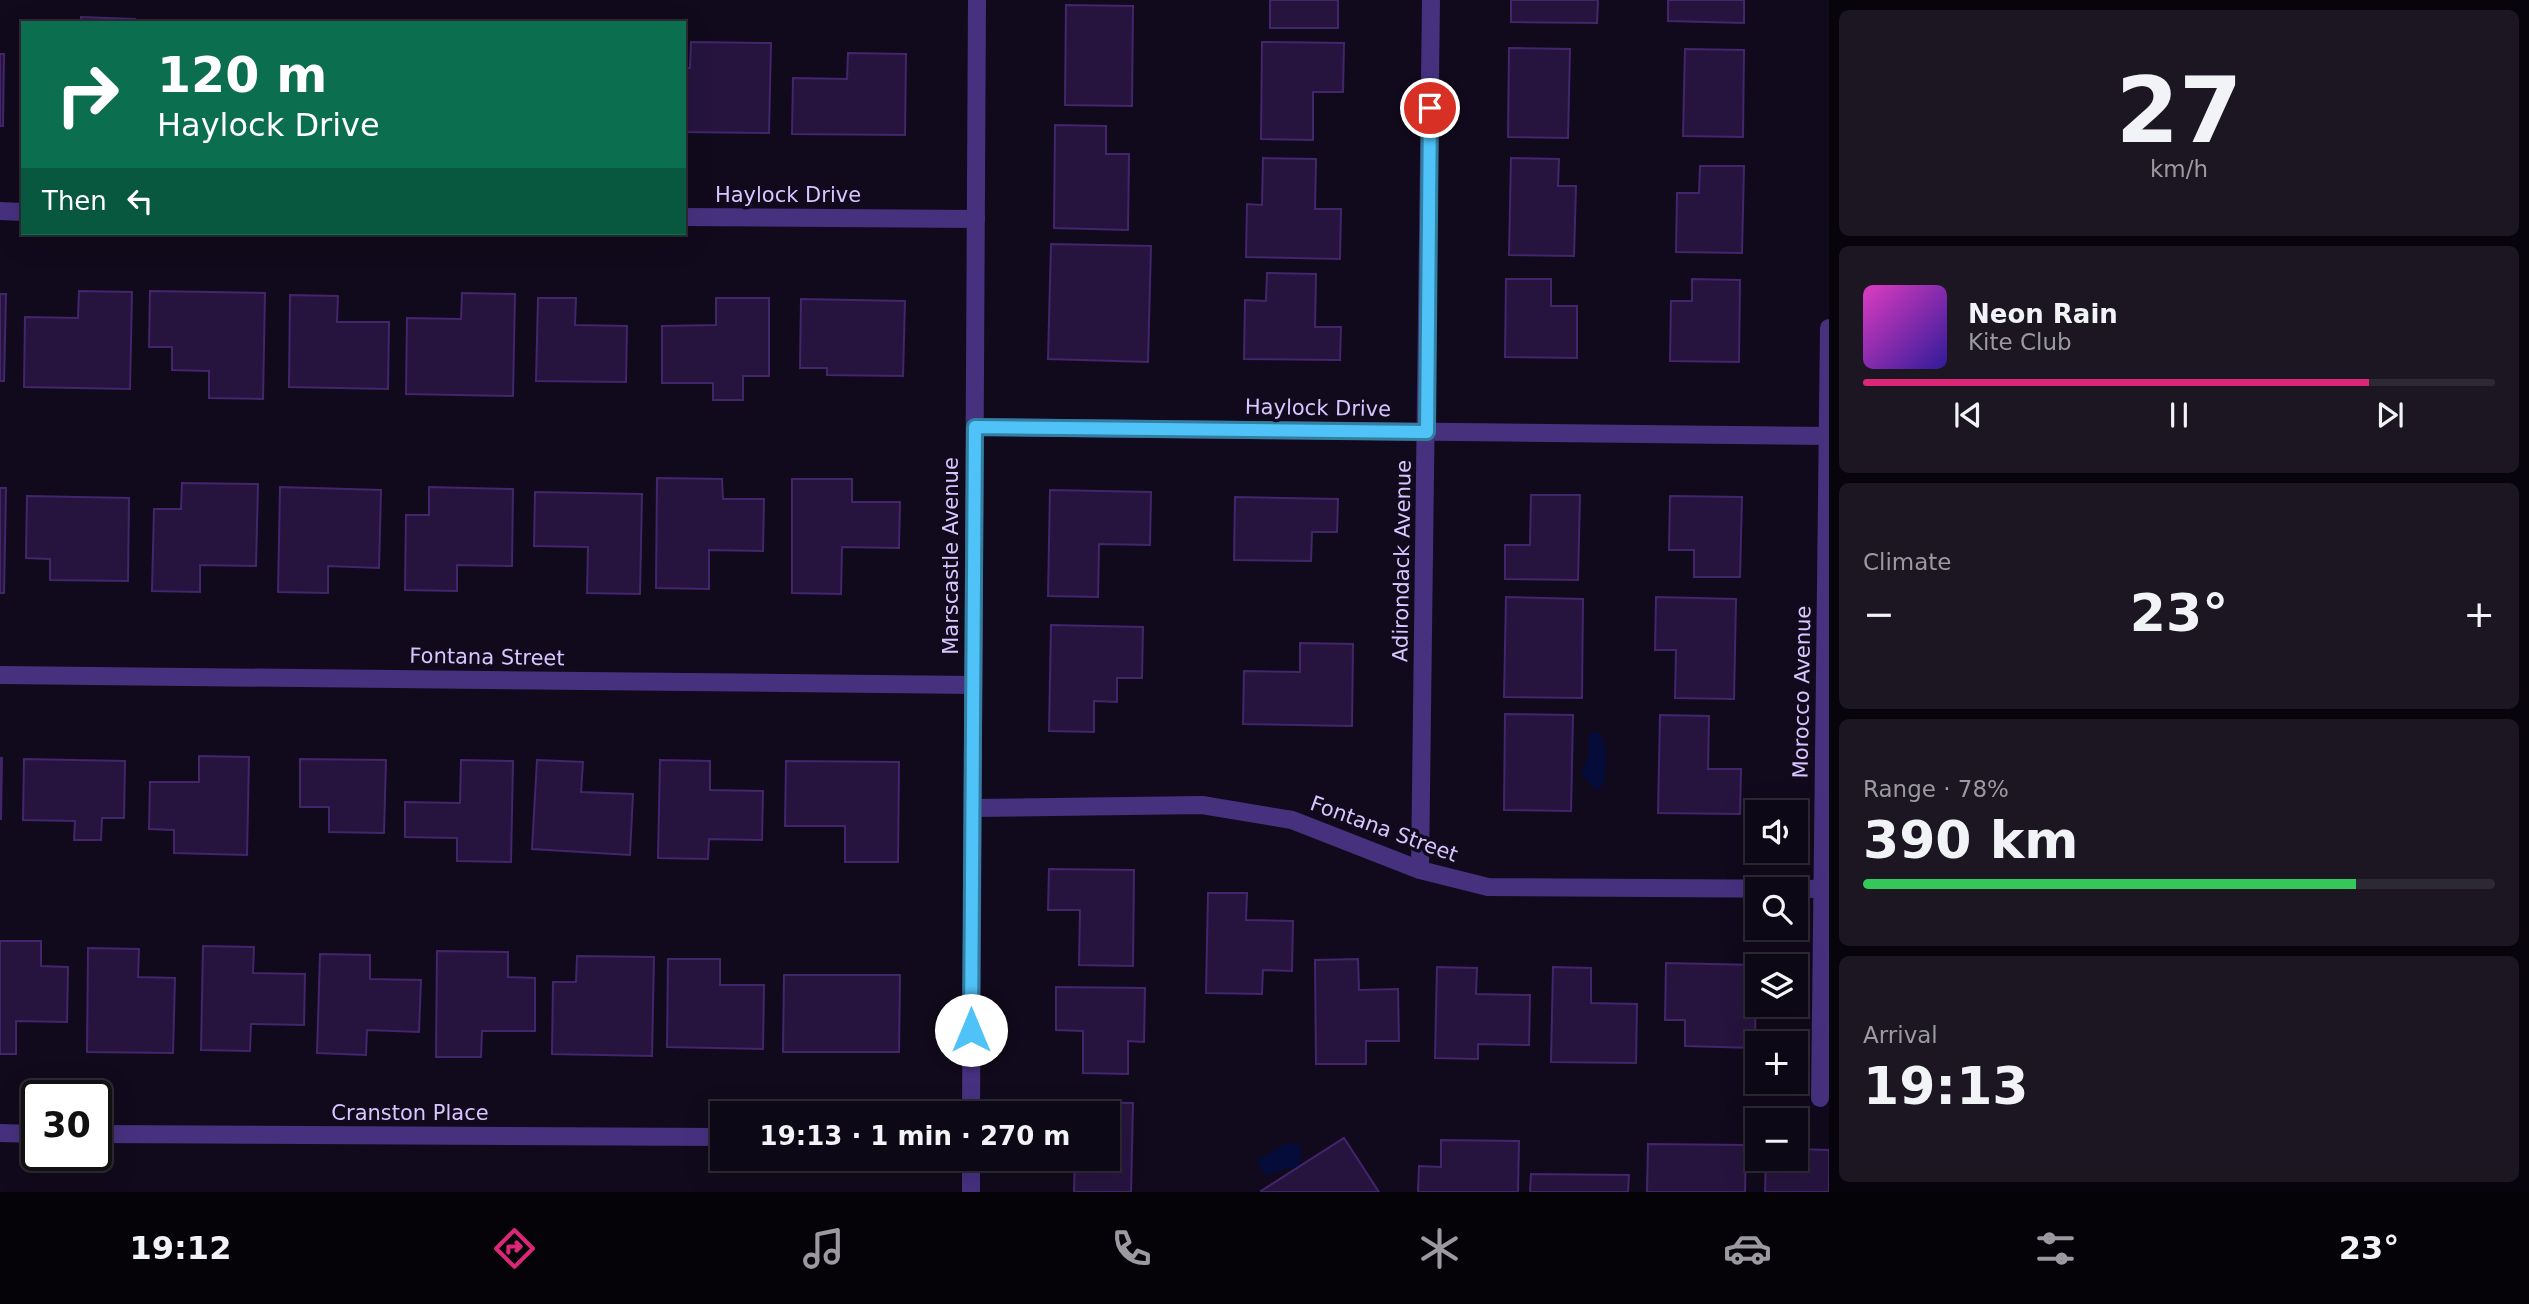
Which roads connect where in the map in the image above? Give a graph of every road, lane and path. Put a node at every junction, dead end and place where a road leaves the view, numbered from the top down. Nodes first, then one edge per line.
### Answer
1 (977, 0) edge
2 (1431, 0) edge
3 (0, 211) edge
4 (21, 212) edge
5 (686, 217) edge
6 (976, 219) junction
7 (1829, 328) edge
8 (975, 427) junction
9 (1427, 432) junction
10 (1828, 436) edge
11 (0, 675) edge
12 (973, 685) junction
13 (973, 808) junction
14 (1420, 870) junction
15 (1822, 889) junction
16 (1819, 1098) dead end
17 (971, 1101) edge
18 (0, 1133) edge
19 (21, 1134) edge
20 (112, 1134) edge
21 (710, 1137) edge
22 (971, 1171) edge
23 (971, 1192) edge

1 - 6 street, Marscastle Avenue
2 - 9 street, Adirondack Avenue
3 - 4 street
5 - 6 street, Haylock Drive
6 - 8 street, Marscastle Avenue
7 - 10 street, Morocco Avenue
8 - 9 street, Haylock Drive
8 - 12 street, Marscastle Avenue
9 - 10 street, Haylock Drive
9 - 14 street, Adirondack Avenue
10 - 15 street, Morocco Avenue
11 - 12 street, Fontana Street
12 - 13 street, Marscastle Avenue
13 - 14 street, Fontana Street
13 - 17 street, Marscastle Avenue
14 - 15 street, Fontana Street
15 - 16 street, Morocco Avenue
18 - 19 street
20 - 21 street, Cranston Place
22 - 23 street

